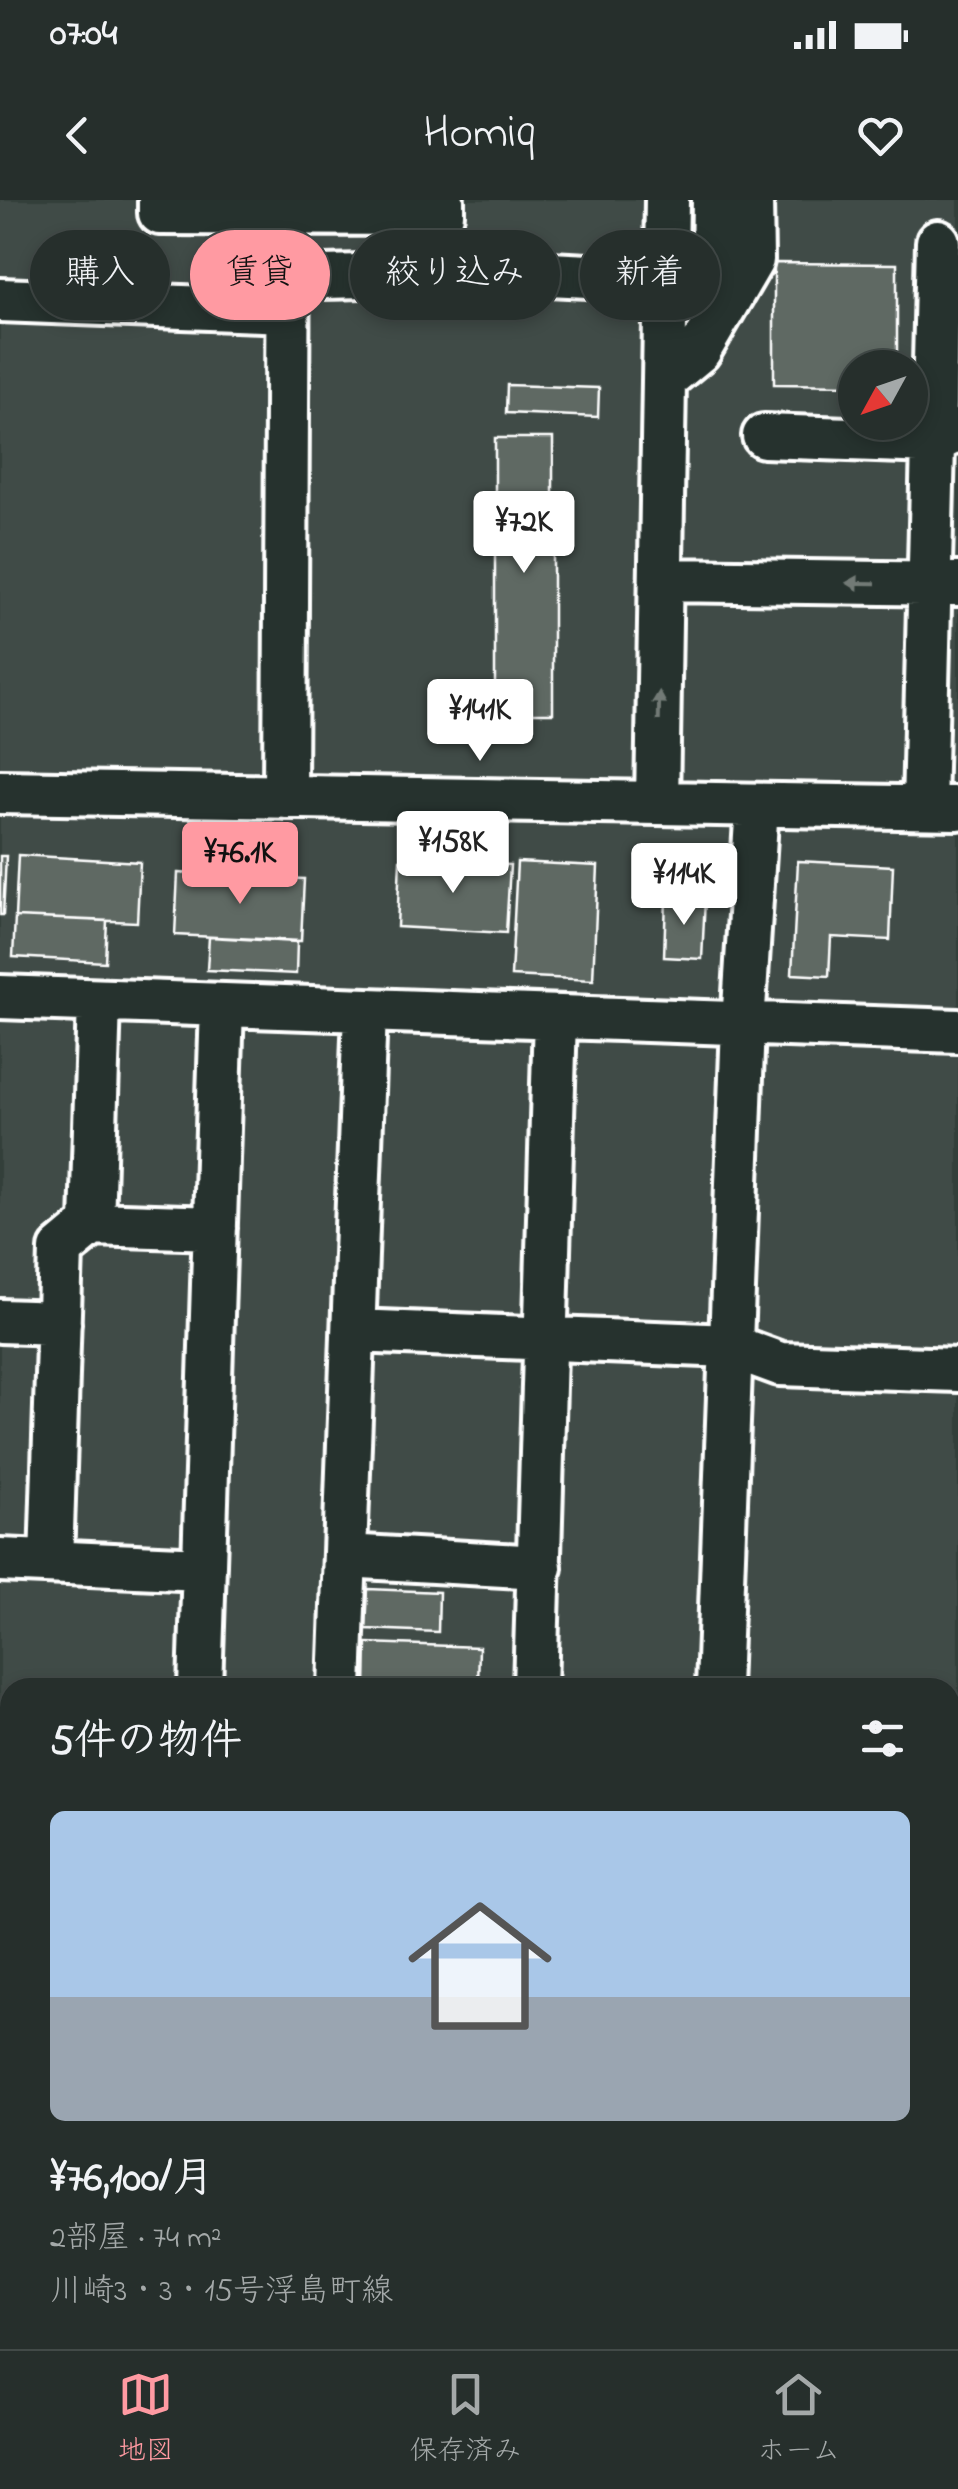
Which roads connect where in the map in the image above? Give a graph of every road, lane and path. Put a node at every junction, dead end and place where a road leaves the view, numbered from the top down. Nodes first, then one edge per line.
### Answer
1 (160, 200) edge
2 (442, 200) edge
3 (667, 200) edge
4 (714, 200) edge
5 (751, 200) edge
6 (288, 213) junction
7 (288, 230) edge
8 (667, 230) edge
9 (714, 230) edge
10 (938, 242) dead end
11 (580, 275) edge
12 (330, 291) edge
13 (190, 297) edge
14 (0, 300) edge
15 (287, 320) edge
16 (665, 320) edge
17 (664, 380) junction
18 (764, 436) dead end
19 (946, 436) edge
20 (661, 580) junction
21 (944, 584) edge
22 (0, 792) edge
23 (285, 797) junction
24 (657, 803) junction
25 (756, 804) junction
26 (941, 807) edge
27 (0, 997) edge
28 (100, 1001) junction
29 (222, 1005) junction
30 (365, 1010) junction
31 (554, 1017) junction
32 (744, 1024) junction
33 (958, 1031) edge
34 (92, 1224) junction
35 (215, 1228) junction
36 (0, 1321) edge
37 (59, 1323) junction
38 (354, 1331) junction
39 (546, 1337) junction
40 (731, 1346) junction
41 (958, 1370) edge
42 (345, 1556) junction
43 (0, 1560) edge
44 (52, 1562) junction
45 (540, 1567) junction
46 (204, 1569) junction
47 (200, 1678) edge
48 (340, 1678) edge
49 (535, 1678) edge
50 (718, 1678) edge

1 - 6 street
2 - 6 street
3 - 8 street
4 - 9 street
5 - 17 street
6 - 7 street
10 - 19 street
11 - 12 street
13 - 14 street
15 - 23 street
16 - 17 street
17 - 20 street
18 - 19 street
19 - 21 street
21 -> 20 street
24 -> 20 street
21 - 26 street
22 - 23 street
23 - 24 street
24 - 25 street
25 - 26 street
25 - 32 street
27 - 28 street
28 - 29 street
28 - 34 street
29 - 30 street
29 - 35 street
30 - 31 street
30 - 38 street
31 - 32 street
31 - 39 street
32 - 33 street
32 - 40 street
34 - 35 street
34 - 37 street
35 - 46 street
36 - 37 street
37 - 44 street
38 - 39 street
38 - 42 street
39 - 40 street
39 - 45 street
40 - 41 street
40 - 50 street
42 - 45 street
42 - 48 street
43 - 44 street
44 - 46 street
45 - 49 street
46 - 47 street

